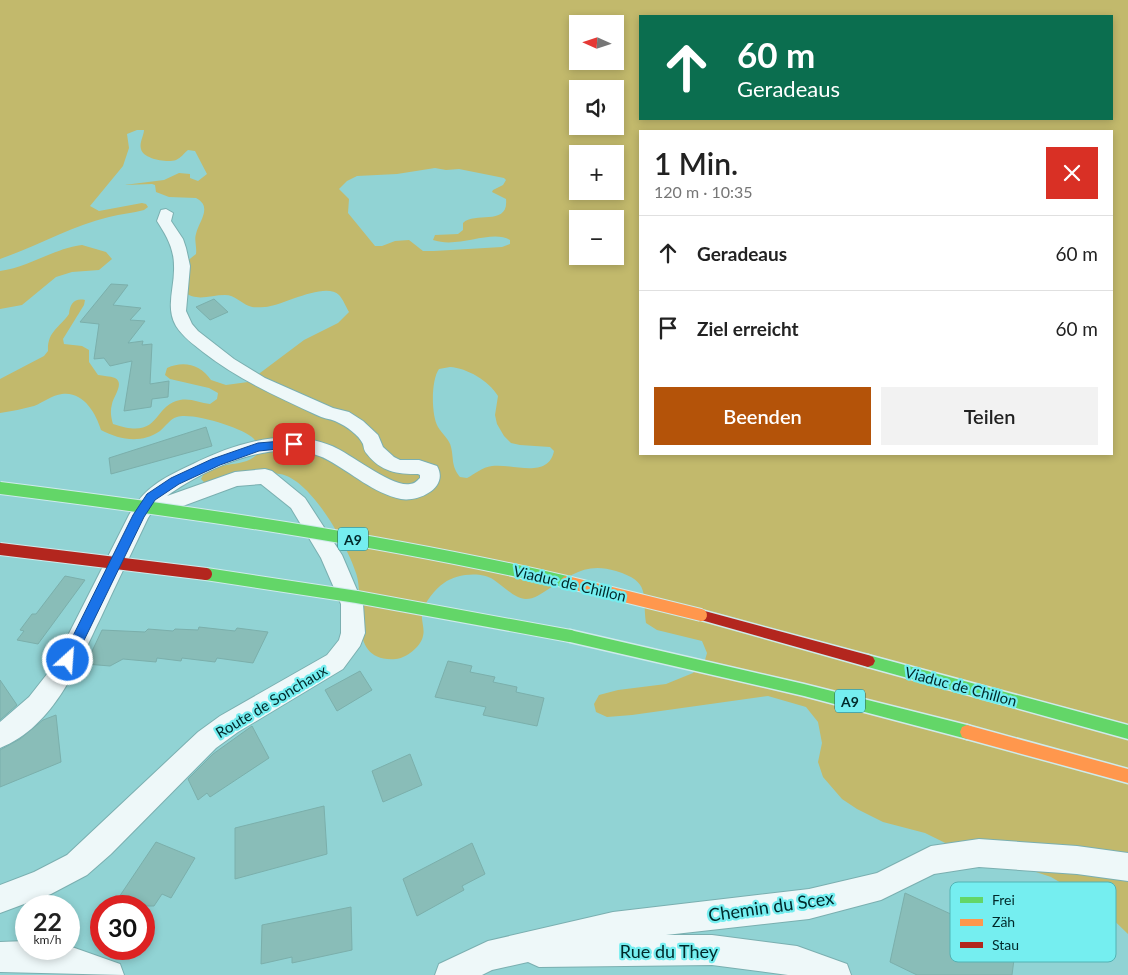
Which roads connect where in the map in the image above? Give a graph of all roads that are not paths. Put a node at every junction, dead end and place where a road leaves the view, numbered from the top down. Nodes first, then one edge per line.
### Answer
1 (166, 213) dead end
2 (0, 488) edge
3 (139, 515) junction
4 (0, 549) edge
5 (1128, 732) edge
6 (0, 736) edge
7 (1128, 776) edge
8 (1128, 867) edge
9 (0, 899) edge
10 (499, 953) junction
11 (0, 957) edge
12 (109, 975) edge
13 (450, 975) edge
14 (836, 975) edge

1 - 3 street
2 - 5 highway, Viaduc de Chillon / A9, bridge
3 - 6 street
3 - 9 street, Route de Sonchaux
4 - 7 highway, A9, bridge
8 - 10 street, Chemin du Scex
10 - 13 street
10 - 14 street, Rue du They
11 - 12 street

